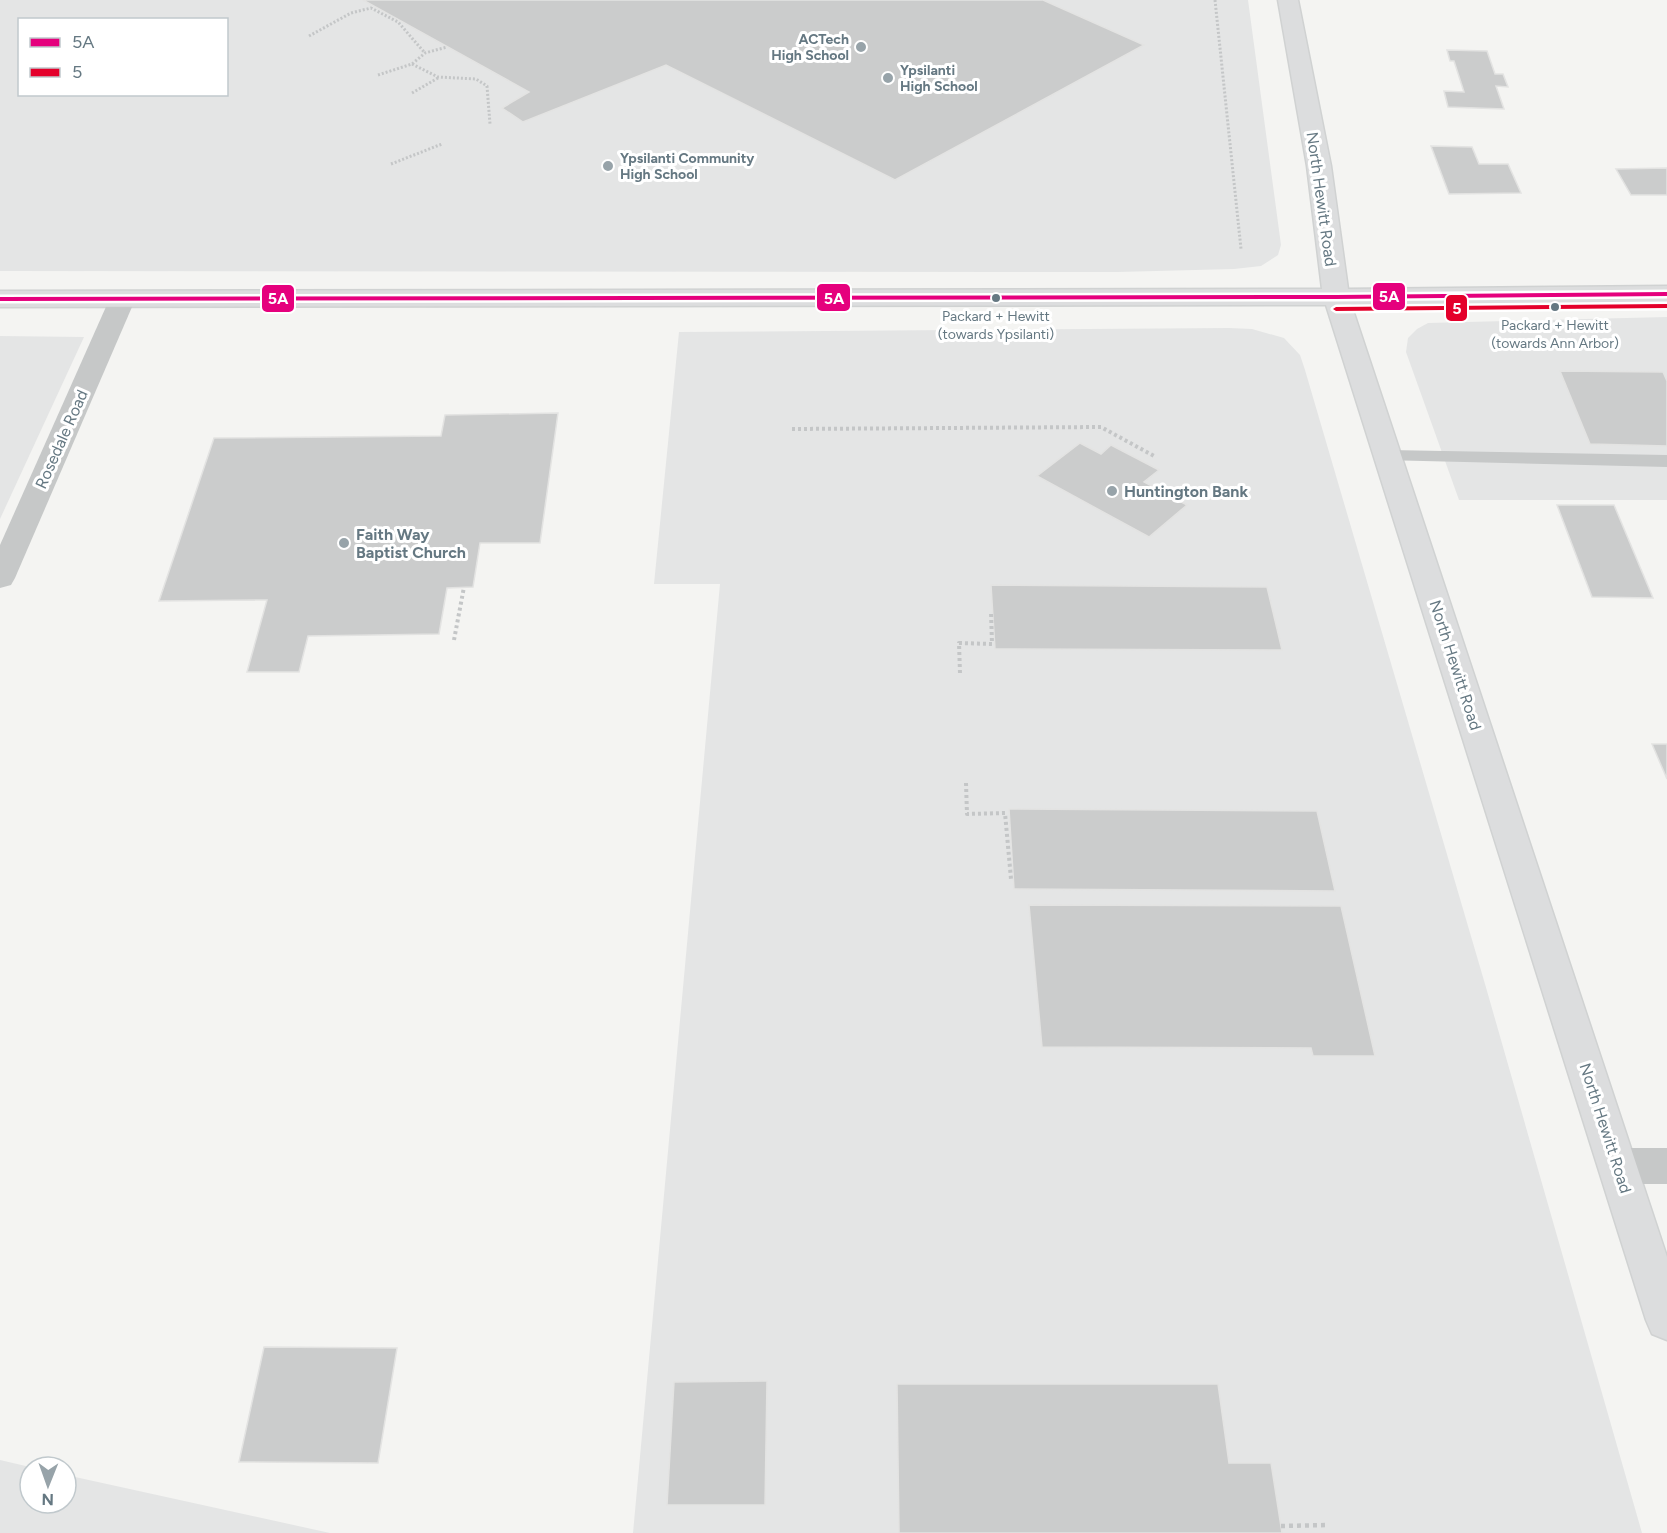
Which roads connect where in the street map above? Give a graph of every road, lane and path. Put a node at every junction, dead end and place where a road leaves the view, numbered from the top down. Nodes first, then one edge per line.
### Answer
1 (1215, 0) edge
2 (1288, 0) edge
3 (309, 36) dead end
4 (447, 47) dead end
5 (425, 53) junction
6 (412, 64) junction
7 (378, 75) dead end
8 (438, 77) junction
9 (412, 93) dead end
10 (490, 124) dead end
11 (442, 144) dead end
12 (391, 164) dead end
13 (1241, 249) dead end
14 (1667, 294) edge
15 (1336, 297) junction
16 (0, 299) edge
17 (122, 300) junction
18 (792, 429) dead end
19 (1154, 456) dead end
20 (1389, 456) junction
21 (1667, 461) edge
22 (0, 578) edge
23 (464, 587) dead end
24 (991, 612) dead end
25 (454, 640) dead end
26 (960, 674) dead end
27 (966, 783) dead end
28 (1011, 879) dead end
29 (1618, 1166) junction
30 (1667, 1166) edge
31 (1667, 1320) edge
32 (1327, 1525) dead end
33 (1281, 1526) dead end

1 - 13 path
2 - 15 main road, North Hewitt Road
3 - 5 path
4 - 5 path
5 - 6 path
6 - 7 path
6 - 8 path
8 - 9 path
8 - 10 path
11 - 12 path
14 - 15 main road
15 - 17 main road
15 - 20 main road, North Hewitt Road
16 - 17 main road
17 - 22 street, Rosedale Road
18 - 19 path
20 - 21 lane
20 - 29 main road, North Hewitt Road
23 - 25 path
24 - 26 path
27 - 28 path
29 - 30 street
29 - 31 main road, North Hewitt Road
32 - 33 path

